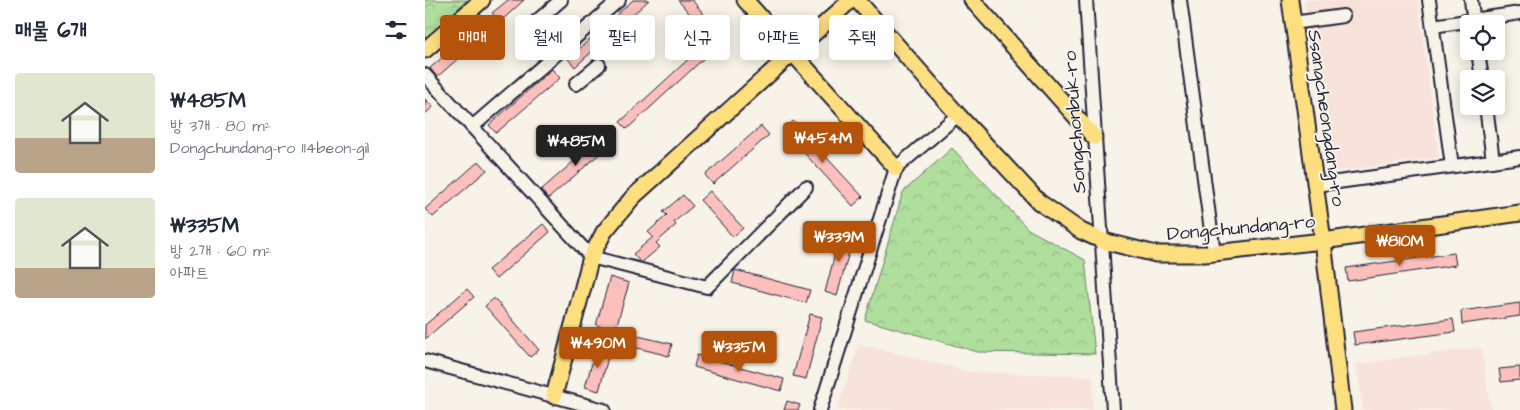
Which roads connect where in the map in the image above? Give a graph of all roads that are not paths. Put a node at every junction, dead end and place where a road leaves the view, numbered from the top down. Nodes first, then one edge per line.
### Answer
1 (482, 0) edge
2 (561, 0) edge
3 (619, 0) edge
4 (745, 0) edge
5 (851, 0) edge
6 (857, 0) edge
7 (1086, 0) edge
8 (1180, 0) edge
9 (1290, 0) edge
10 (1429, 0) edge
11 (1471, 0) edge
12 (975, 1) edge
13 (1520, 13) edge
14 (544, 15) edge
15 (759, 15) edge
16 (1473, 15) edge
17 (1343, 16) dead end
18 (1505, 16) edge
19 (1293, 23) junction
20 (1460, 23) edge
21 (1433, 26) junction
22 (819, 28) edge
23 (425, 50) edge
24 (783, 60) edge
25 (799, 60) edge
26 (599, 65) dead end
27 (425, 76) edge
28 (577, 84) dead end
29 (958, 115) junction
30 (1487, 115) edge
31 (472, 127) junction
32 (1094, 137) junction
33 (1520, 157) edge
34 (1493, 161) junction
35 (1452, 166) junction
36 (896, 168) junction
37 (1316, 185) junction
38 (806, 187) dead end
39 (1520, 213) edge
40 (1103, 241) junction
41 (1323, 241) junction
42 (1214, 253) junction
43 (591, 257) junction
44 (425, 361) edge
45 (554, 396) junction
46 (604, 410) edge
47 (820, 410) edge
48 (1113, 410) edge
49 (1343, 410) edge

1 - 23 main road
2 - 14 street
3 - 31 street
4 - 15 main road
5 - 22 main road
6 - 29 main road, Dongchundang-ro
7 - 32 street, Songchonbuk-ro
8 - 42 street
9 - 19 main road, Ssangcheongdang-ro
10 - 21 street
11 - 16 street
12 - 32 main road
13 - 18 street
17 - 19 street
19 - 37 main road, Ssangcheongdang-ro
20 - 21 street
21 - 35 street
24 - 43 main road
25 - 36 main road
26 - 28 street
27 - 31 street
29 - 36 street
29 - 40 main road, Dongchundang-ro
30 - 34 street
31 - 43 street
32 - 40 street, Songchonbuk-ro
33 - 34 street
34 - 35 street
35 - 37 street
36 - 47 street
37 - 41 main road, Ssangcheongdang-ro
38 - 43 street
39 - 41 main road, Dongchundang-ro
40 - 42 main road, Dongchundang-ro
40 - 48 street, Songchonbuk-ro
41 - 42 main road, Dongchundang-ro
41 - 49 main road, Ssangcheongdang-ro
43 - 45 main road
44 - 45 street
45 - 46 street

